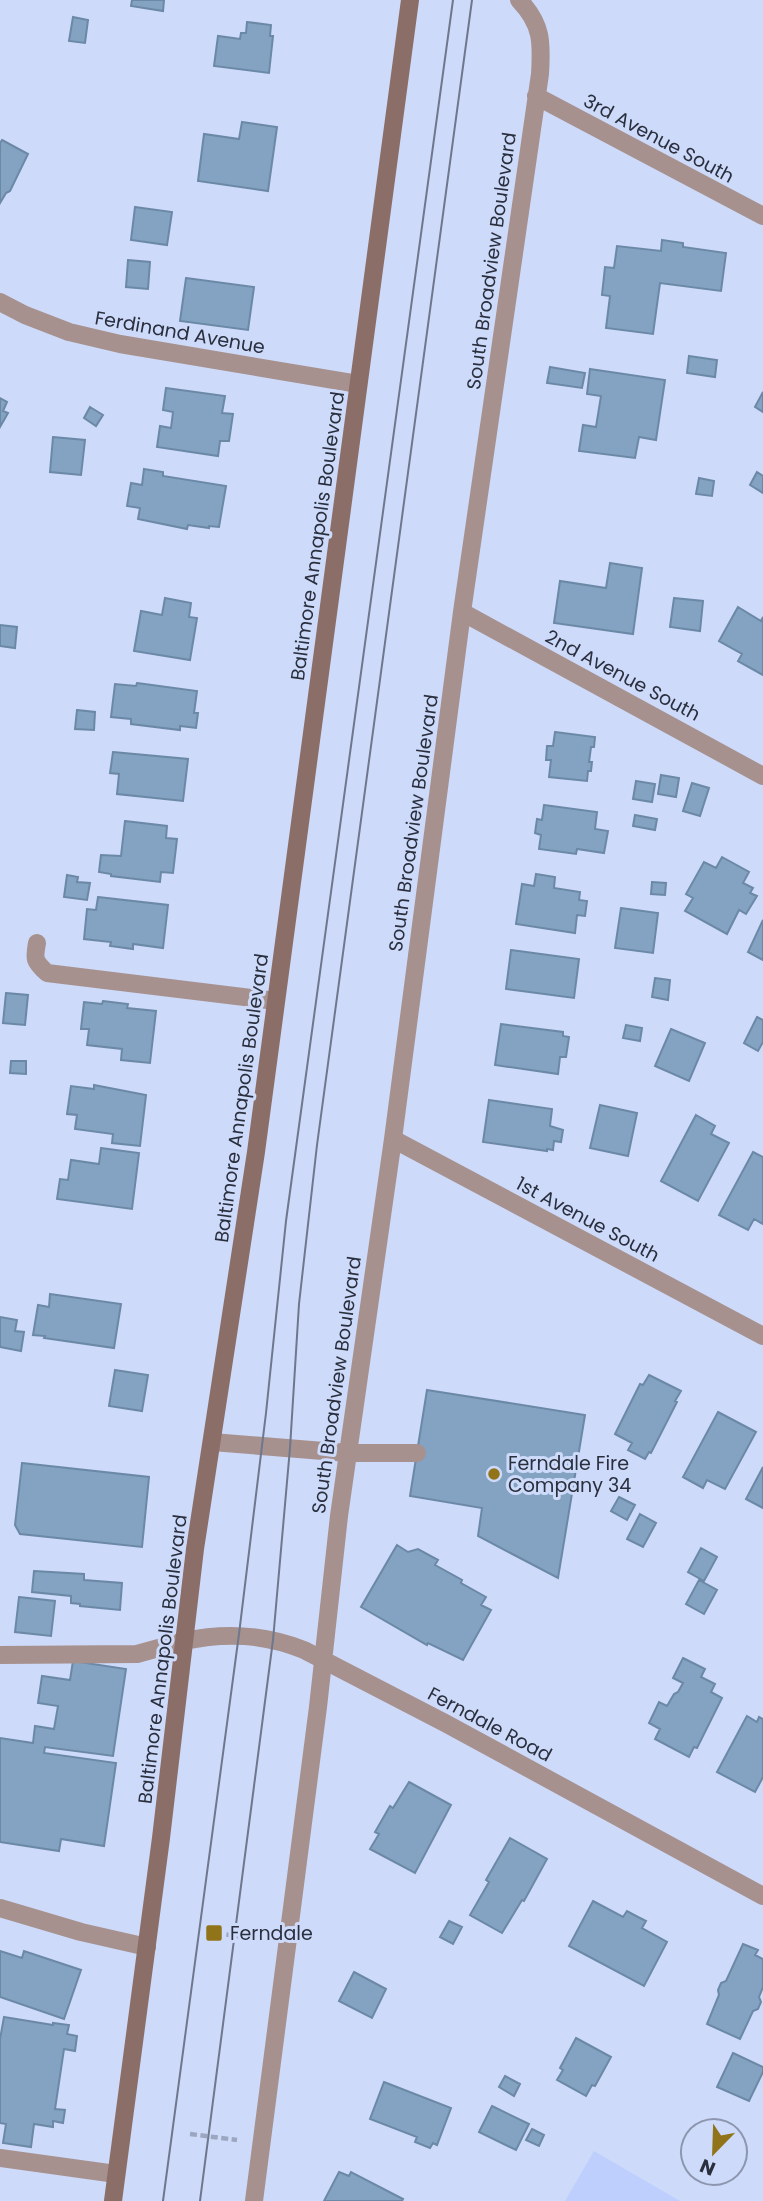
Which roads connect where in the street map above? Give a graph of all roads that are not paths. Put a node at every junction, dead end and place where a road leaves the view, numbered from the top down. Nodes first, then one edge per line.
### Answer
1 (410, 0) edge
2 (519, 0) edge
3 (536, 96) junction
4 (763, 216) edge
5 (0, 302) edge
6 (358, 384) junction
7 (462, 612) junction
8 (763, 776) edge
9 (37, 943) dead end
10 (276, 1001) junction
11 (393, 1139) junction
12 (763, 1336) edge
13 (212, 1442) junction
14 (348, 1453) junction
15 (417, 1453) dead end
16 (184, 1641) junction
17 (0, 1656) edge
18 (323, 1658) junction
19 (763, 1896) edge
20 (0, 1908) edge
21 (147, 1947) junction
22 (0, 2158) edge
23 (116, 2174) junction
24 (113, 2201) edge
25 (254, 2201) edge

1 - 6 main road, Baltimore Annapolis Boulevard
2 - 3 street, South Broadview Boulevard
3 - 4 street, 3rd Avenue South
3 - 7 street, South Broadview Boulevard
5 - 6 street, Ferdinand Avenue
6 - 10 main road, Baltimore Annapolis Boulevard
7 - 8 street, 2nd Avenue South
7 - 11 street, South Broadview Boulevard
9 - 10 street
10 - 13 main road, Baltimore Annapolis Boulevard
11 - 12 street, 1st Avenue South
11 - 14 street, South Broadview Boulevard
13 - 14 street
13 - 16 main road, Baltimore Annapolis Boulevard
14 - 15 street
14 - 18 street, South Broadview Boulevard
16 - 17 street, Ferndale Road
16 - 18 street, Ferndale Road
16 - 21 main road, Baltimore Annapolis Boulevard
18 - 19 street, Ferndale Road
18 - 25 street, South Broadview Boulevard
20 - 21 street
21 - 23 main road, Baltimore Annapolis Boulevard
22 - 23 street
23 - 24 main road, Baltimore Annapolis Boulevard

